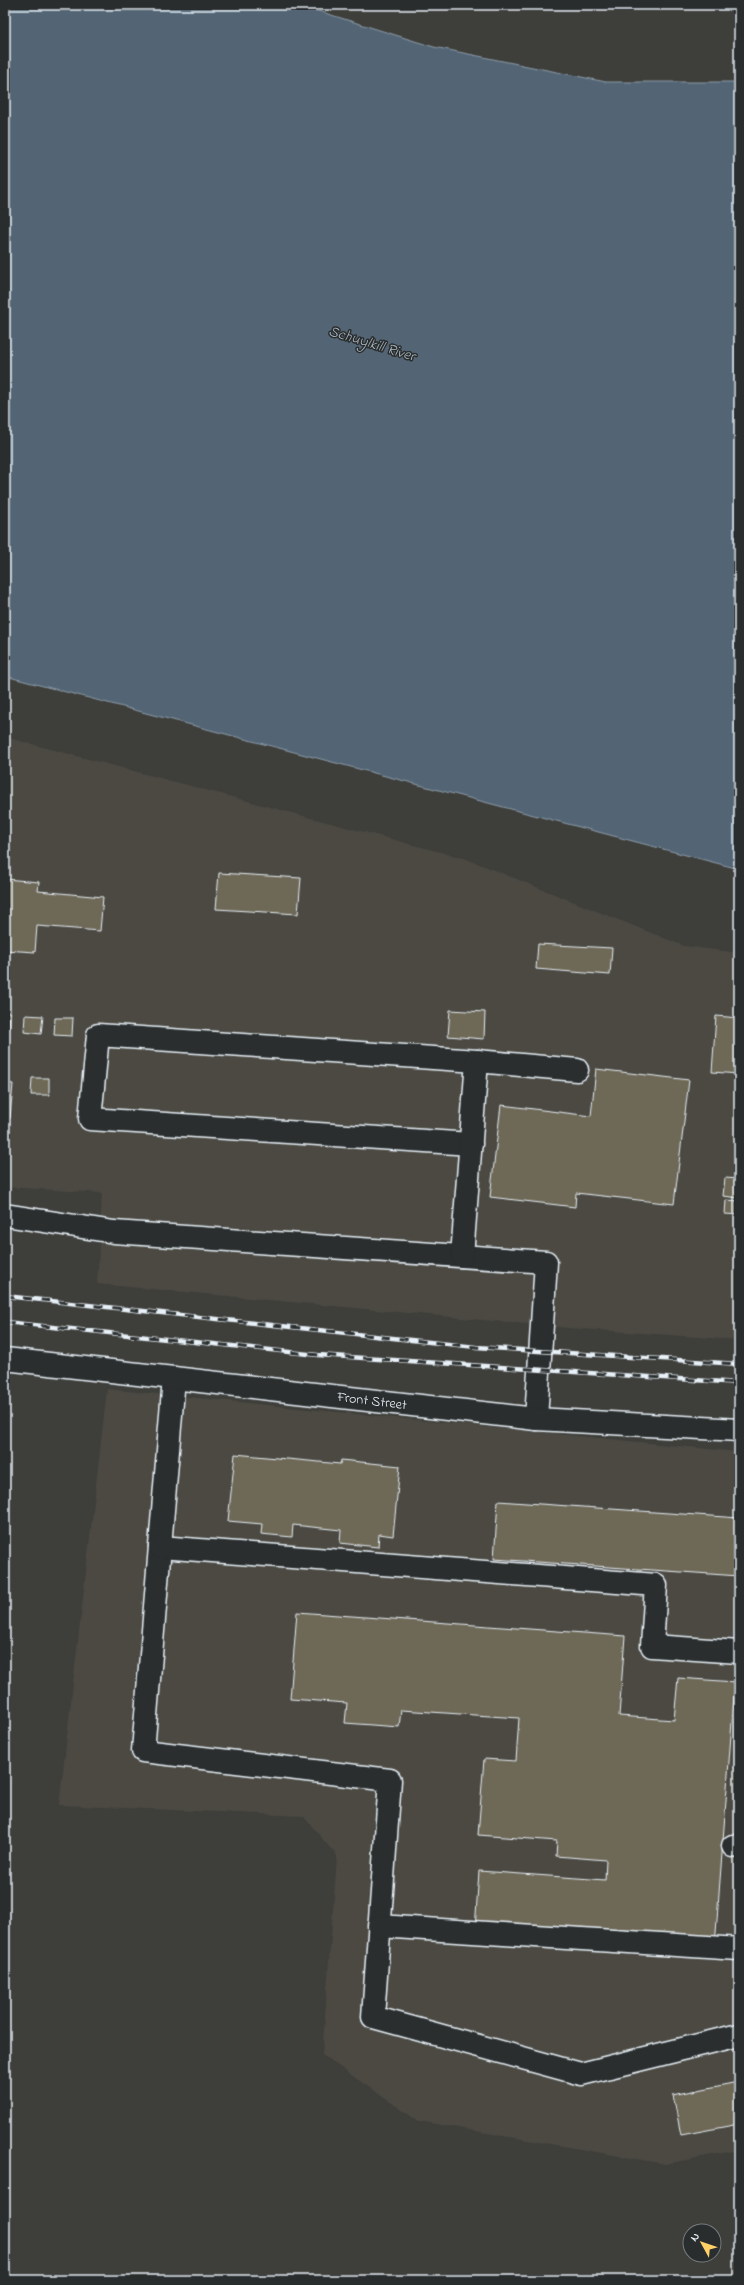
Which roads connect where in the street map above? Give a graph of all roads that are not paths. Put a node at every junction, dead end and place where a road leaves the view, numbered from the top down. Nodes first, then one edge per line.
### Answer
1 (477, 1061) junction
2 (577, 1070) dead end
3 (471, 1144) junction
4 (5, 1215) edge
5 (462, 1256) junction
6 (5, 1359) edge
7 (174, 1378) junction
8 (536, 1419) junction
9 (739, 1430) edge
10 (160, 1547) junction
11 (739, 1652) edge
12 (379, 1926) junction
13 (739, 1949) edge
14 (739, 2035) edge

1 - 2 main road
1 - 3 main road
1 - 3 main road
3 - 5 main road
4 - 5 main road
5 - 8 main road
6 - 7 main road, Front Street
7 - 8 main road, Front Street
7 - 10 main road
8 - 9 main road, Front Street
10 - 11 main road
10 - 12 main road
12 - 13 main road
12 - 14 main road

